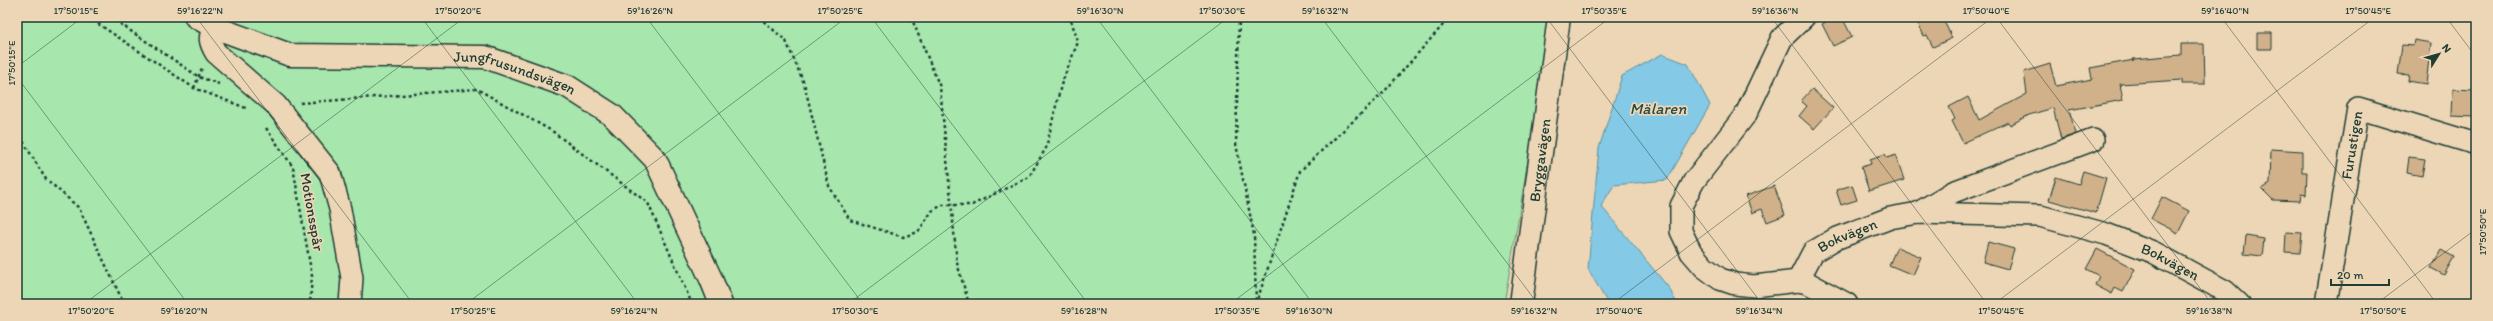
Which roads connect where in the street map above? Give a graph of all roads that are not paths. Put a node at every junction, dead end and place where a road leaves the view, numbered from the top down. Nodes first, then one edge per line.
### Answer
1 (1559, 17) edge
2 (1804, 17) edge
3 (205, 22) edge
4 (2093, 140) dead end
5 (2476, 144) edge
6 (1918, 213) junction
7 (1798, 281) junction
8 (350, 304) edge
9 (720, 304) edge
10 (1521, 304) edge
11 (1847, 304) edge
12 (2239, 304) edge
13 (2326, 304) edge

1 - 10 street, Bryggavägen
2 - 7 street
3 - 8 street
3 - 9 street, Jungfrusundsvägen
4 - 6 street
5 - 13 street, Furustigen
6 - 7 street, Bokvägen
6 - 12 street, Bokvägen
7 - 11 street

